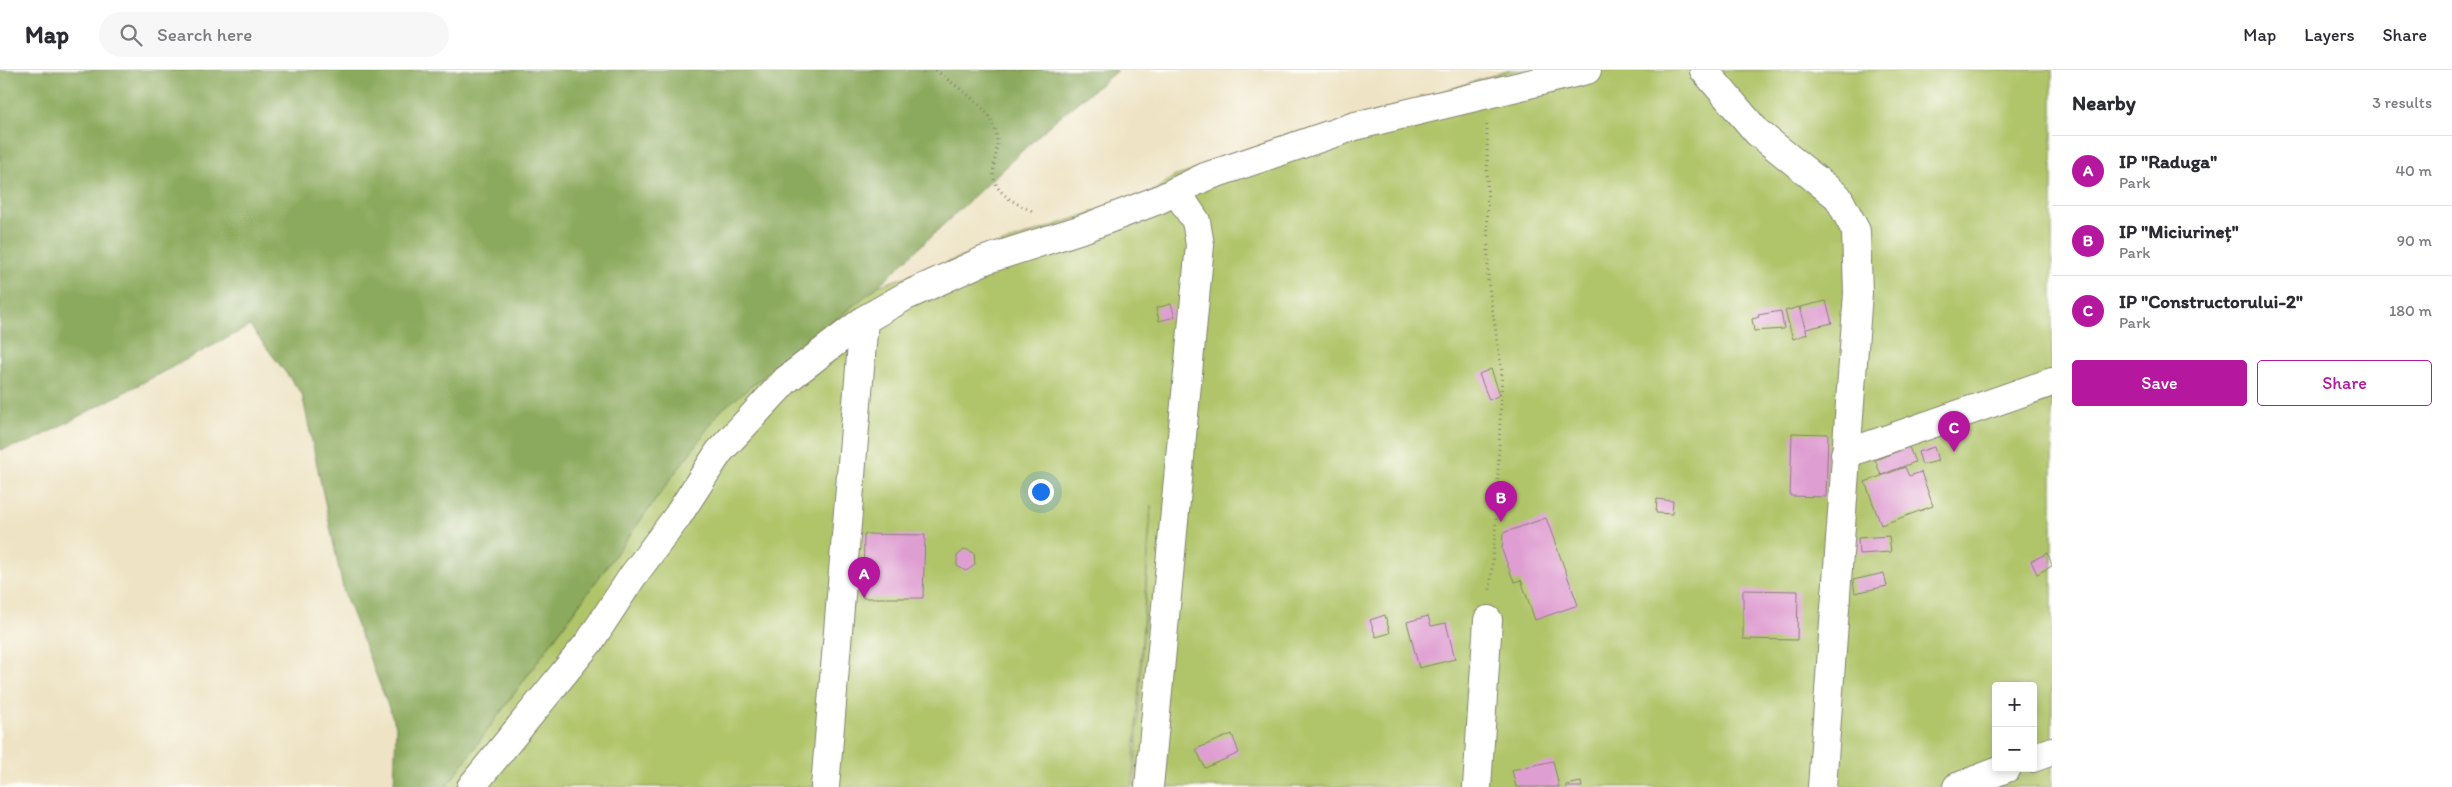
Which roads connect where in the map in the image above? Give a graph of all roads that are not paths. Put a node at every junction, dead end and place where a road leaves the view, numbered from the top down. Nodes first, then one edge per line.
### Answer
1 (1587, 70) edge
2 (1704, 70) edge
3 (1176, 190) junction
4 (864, 320) junction
5 (2052, 382) edge
6 (1845, 454) junction
7 (1488, 620) road end
8 (2052, 751) edge
9 (2037, 757) edge
10 (1996, 772) edge
11 (471, 787) edge
12 (825, 787) edge
13 (1148, 787) edge
14 (1477, 787) edge
15 (1822, 787) edge
16 (1957, 787) edge

1 - 3 street
2 - 6 street
3 - 4 street
3 - 13 street
4 - 11 street
4 - 12 street
5 - 6 street
6 - 15 street
7 - 14 street
8 - 9 street
10 - 16 street

